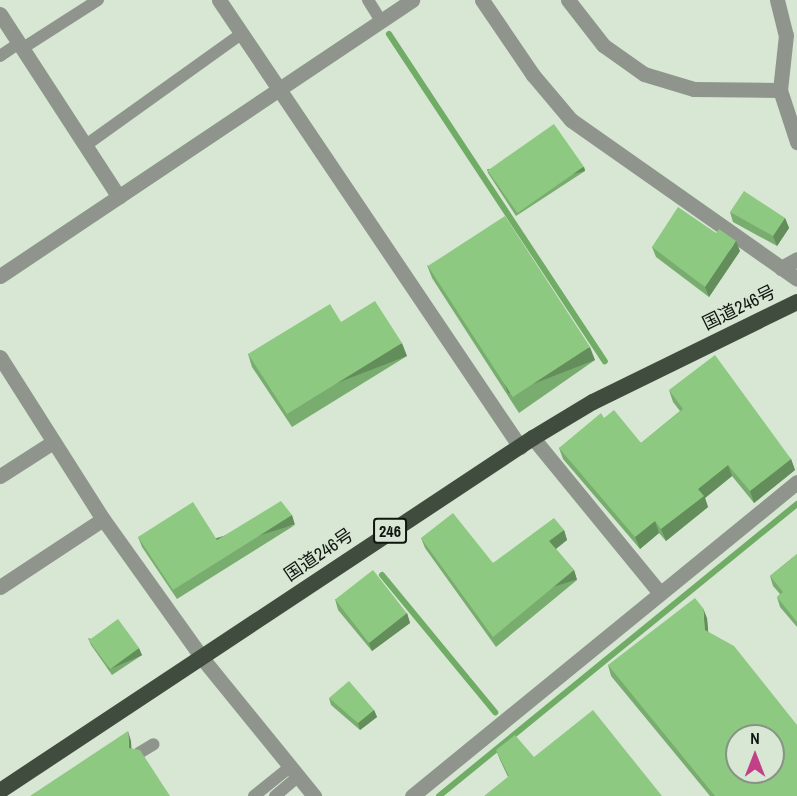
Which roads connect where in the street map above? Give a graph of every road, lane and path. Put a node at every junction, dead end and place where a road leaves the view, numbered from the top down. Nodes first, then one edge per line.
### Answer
1 (98, 0) edge
2 (219, 0) edge
3 (368, 0) edge
4 (412, 0) edge
5 (482, 0) edge
6 (568, 0) edge
7 (777, 0) edge
8 (0, 14) edge
9 (381, 21) junction
10 (791, 30) edge
11 (241, 34) junction
12 (21, 46) junction
13 (0, 56) edge
14 (780, 90) junction
15 (281, 91) junction
16 (797, 142) edge
17 (86, 145) junction
18 (119, 197) junction
19 (797, 259) edge
20 (781, 268) junction
21 (0, 276) edge
22 (797, 279) edge
23 (797, 302) edge
24 (0, 357) edge
25 (53, 442) junction
26 (526, 442) junction
27 (0, 476) edge
28 (797, 482) edge
29 (103, 519) junction
30 (0, 587) edge
31 (659, 592) junction
32 (202, 658) junction
33 (154, 744) dead end
34 (139, 753) edge
35 (294, 772) junction
36 (0, 791) edge
37 (254, 796) edge
38 (275, 796) edge
39 (314, 796) edge
40 (412, 796) edge

1 - 12 lane
2 - 11 street
3 - 9 lane
4 - 9 street
5 - 20 street
6 - 14 street
7 - 10 street
8 - 12 street
9 - 15 street
10 - 14 street
11 - 15 street
11 - 17 lane
12 - 13 lane
12 - 17 street
14 - 16 street
15 - 18 street
15 - 26 street
17 - 18 street
18 - 21 street
19 - 20 street
20 - 22 street
23 - 26 highway, 国道246号 / 246
24 - 25 street
25 - 27 street
25 - 29 street
26 - 31 street
26 - 32 highway, 国道246号 / 246
28 - 31 street
29 - 30 street
29 - 32 street
31 - 40 street
32 - 35 street
32 - 36 highway, 国道246号 / 246
33 - 34 lane
35 - 37 lane
35 - 38 lane
35 - 39 street

